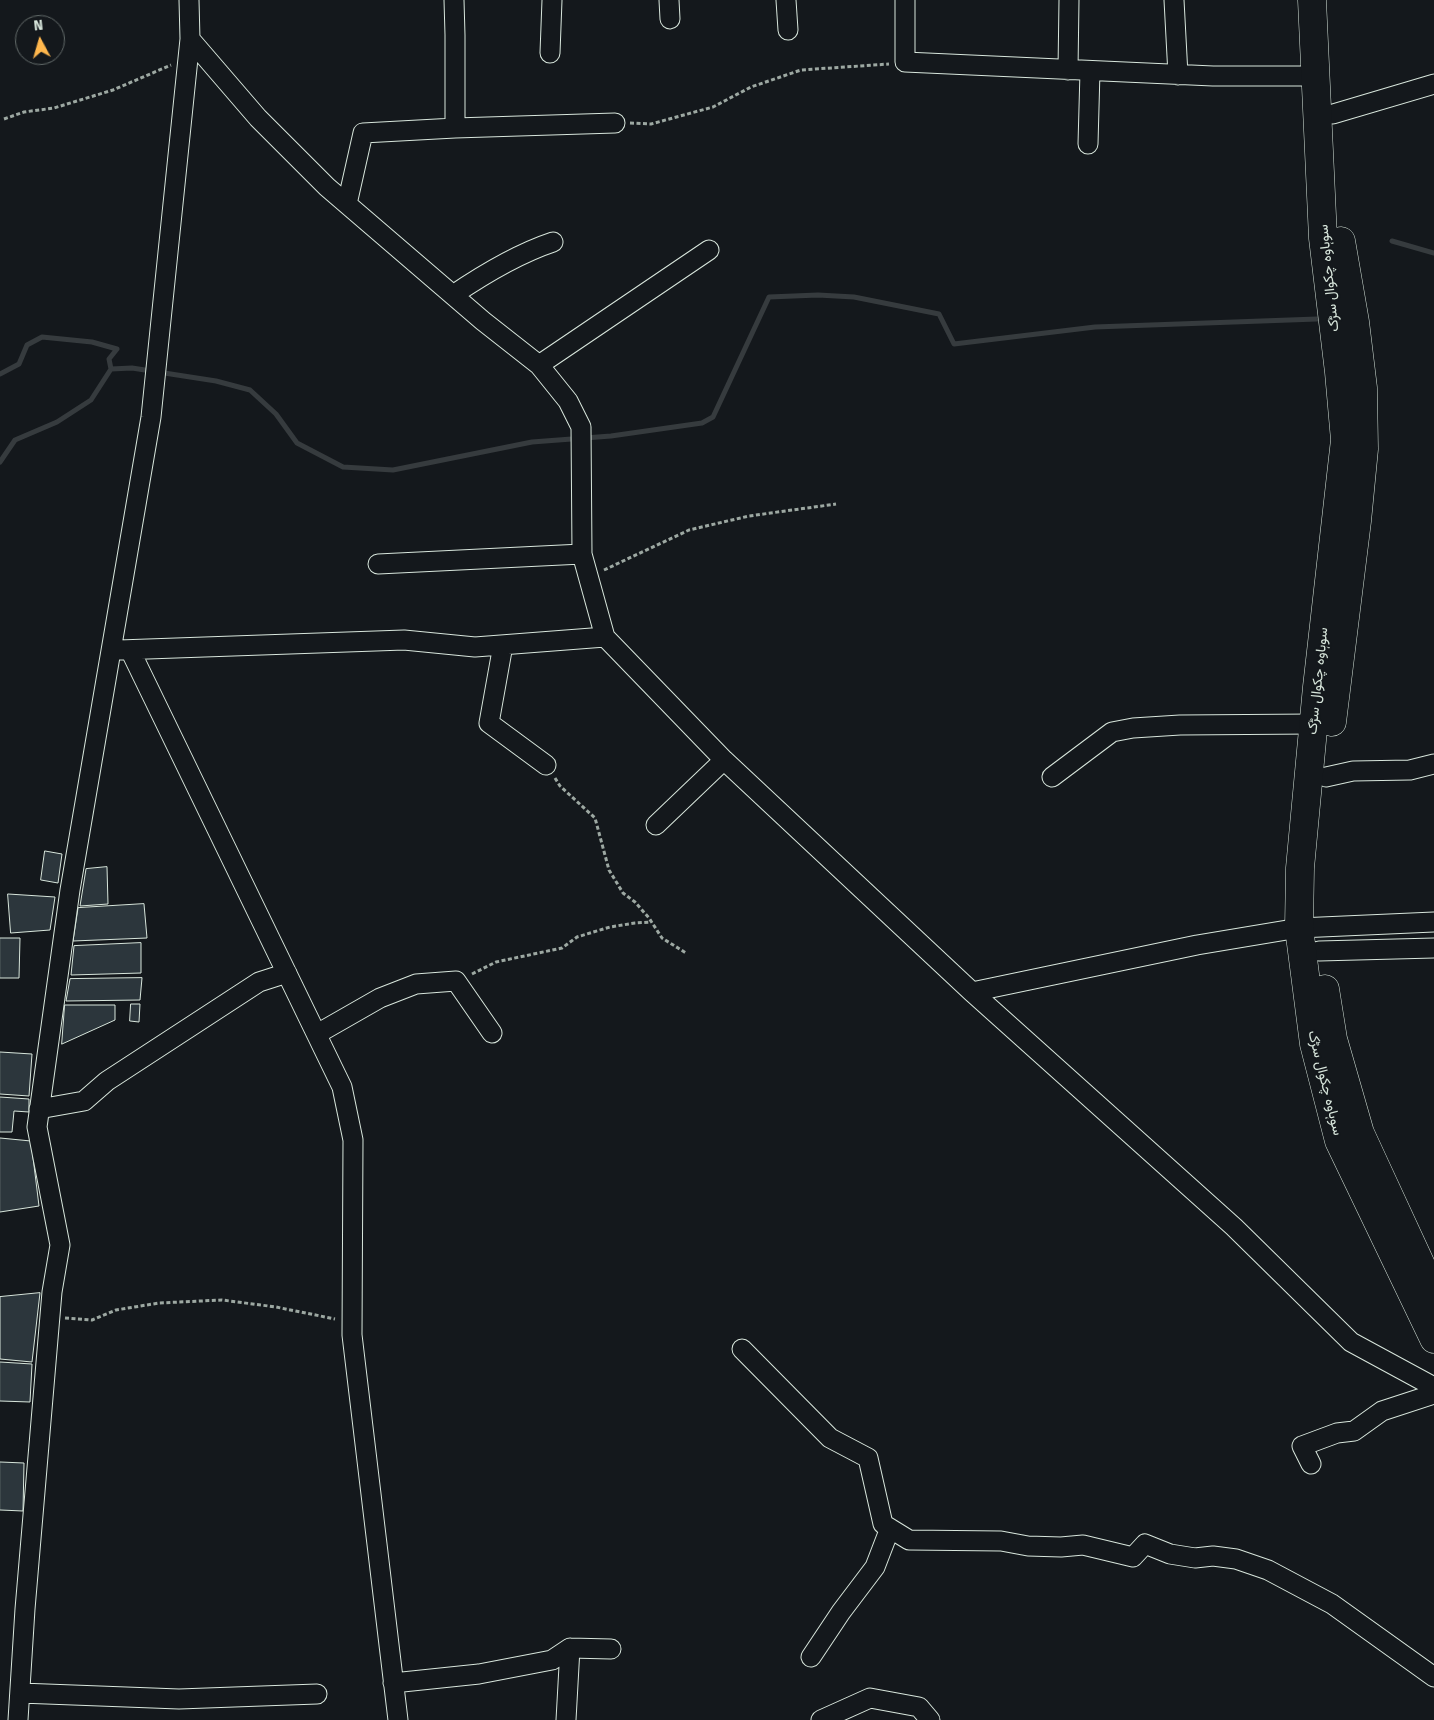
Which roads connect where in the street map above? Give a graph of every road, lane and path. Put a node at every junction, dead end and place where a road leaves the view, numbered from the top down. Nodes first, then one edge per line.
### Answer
1 (189, 0) edge
2 (454, 0) edge
3 (552, 0) edge
4 (669, 0) edge
5 (786, 0) edge
6 (905, 0) edge
7 (1069, 0) edge
8 (1174, 0) edge
9 (1312, 0) edge
10 (1328, 0) edge
11 (670, 19) dead end
12 (788, 30) dead end
13 (190, 39) junction
14 (550, 53) dead end
15 (188, 58) junction
16 (905, 62) junction
17 (1068, 70) junction
18 (1090, 71) junction
19 (1178, 75) junction
20 (1316, 76) junction
21 (1434, 84) edge
22 (1333, 114) junction
23 (4, 119) dead end
24 (615, 123) joint
25 (455, 128) junction
26 (1088, 144) dead end
27 (347, 204) junction
28 (552, 242) dead end
29 (709, 250) dead end
30 (453, 295) junction
31 (539, 365) junction
32 (836, 504) dead end
33 (582, 554) junction
34 (378, 564) dead end
35 (587, 577) junction
36 (604, 637) junction
37 (503, 645) junction
38 (111, 650) junction
39 (130, 650) junction
40 (1313, 724) junction
41 (724, 760) junction
42 (1434, 764) edge
43 (546, 765) joint
44 (1326, 776) junction
45 (1052, 777) dead end
46 (656, 825) dead end
47 (652, 922) junction
48 (1434, 922) edge
49 (1312, 935) junction
50 (1434, 948) edge
51 (686, 953) dead end
52 (287, 973) junction
53 (456, 981) junction
54 (972, 992) junction
55 (492, 1033) dead end
56 (317, 1034) junction
57 (40, 1109) junction
58 (1434, 1293) edge
59 (50, 1318) junction
60 (352, 1323) junction
61 (1434, 1339) edge
62 (742, 1349) dead end
63 (1434, 1387) edge
64 (1434, 1394) edge
65 (1312, 1464) dead end
66 (890, 1528) junction
67 (570, 1648) junction
68 (611, 1649) dead end
69 (811, 1657) dead end
70 (1434, 1677) edge
71 (393, 1684) junction
72 (20, 1693) junction
73 (317, 1694) dead end
74 (18, 1720) edge
75 (398, 1720) edge
76 (566, 1720) edge
77 (821, 1720) edge
78 (930, 1720) edge

1 - 13 street
2 - 25 street
3 - 14 street
4 - 11 street
5 - 12 street
6 - 16 street
7 - 17 street
8 - 19 street
9 - 20 highway, سوہاوہ چکوال سڑک
10 - 22 highway
13 - 15 street
13 - 27 street
15 - 23 path
15 - 38 street
16 - 17 street
16 - 24 path
17 - 18 street
18 - 19 street
18 - 26 street
19 - 20 street
20 - 40 highway, سوہاوہ چکوال سڑک
21 - 22 street
22 - 44 highway
24 - 25 street
25 - 27 street
27 - 30 street
28 - 30 street
29 - 31 street
30 - 31 street
31 - 33 street
32 - 35 path
33 - 34 street
33 - 35 street
35 - 36 street
36 - 37 street
36 - 41 street
37 - 39 street
37 - 43 street
38 - 39 street
38 - 57 street
39 - 52 street
40 - 45 street
40 - 49 highway, سوہاوہ چکوال سڑک
41 - 46 street
41 - 54 street
42 - 44 street
43 - 47 path
44 - 49 highway
47 - 51 path
47 - 53 path
48 - 49 street
49 - 50 street
49 - 54 street
49 - 58 highway
49 - 61 highway, سوہاوہ چکوال سڑک
52 - 56 street
52 - 57 street
53 - 55 street
53 - 56 street
54 - 63 street
56 - 60 street
57 - 59 street
59 - 60 path
59 - 72 street
60 - 71 street
62 - 66 street
64 - 65 street
66 - 69 street
66 - 70 street
67 - 68 street
67 - 71 street
67 - 76 street
71 - 75 street
72 - 73 street
72 - 74 street
77 - 78 street

